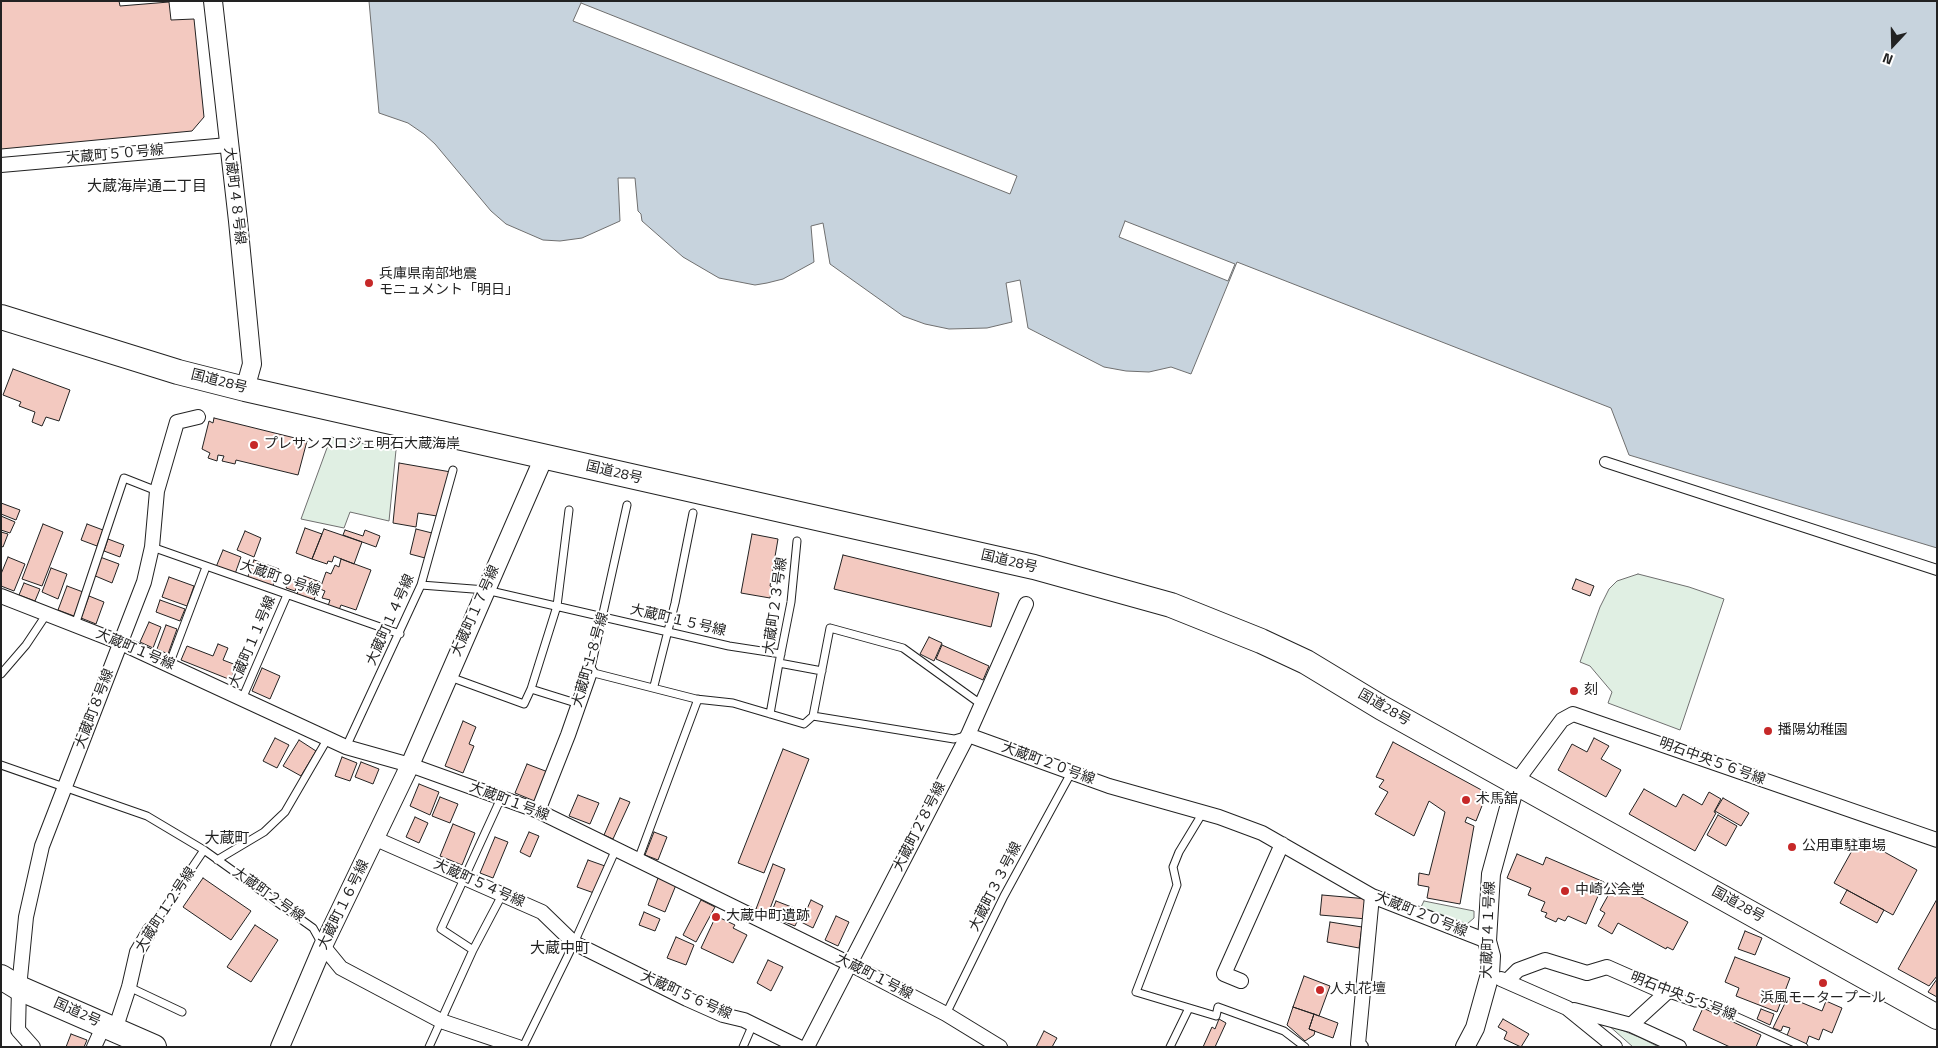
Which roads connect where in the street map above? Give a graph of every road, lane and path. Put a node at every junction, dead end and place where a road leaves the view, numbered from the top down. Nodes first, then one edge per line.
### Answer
1 (212, 1) edge
2 (228, 145) junction
3 (1, 165) edge
4 (1, 317) edge
5 (245, 389) junction
6 (198, 417) dead end
7 (544, 457) junction
8 (1605, 462) dead end
9 (453, 470) dead end
10 (157, 491) junction
11 (627, 505) dead end
12 (569, 510) dead end
13 (693, 513) dead end
14 (797, 541) dead end
15 (152, 548) junction
16 (206, 567) junction
17 (1937, 570) edge
18 (421, 585) junction
19 (486, 590) junction
20 (286, 595) junction
21 (1, 596) edge
22 (1026, 604) dead end
23 (556, 606) junction
24 (46, 615) junction
25 (604, 616) junction
26 (75, 626) junction
27 (667, 632) junction
28 (400, 634) junction
29 (121, 642) junction
30 (781, 654) junction
31 (779, 663) junction
32 (169, 665) junction
33 (822, 671) junction
34 (590, 672) junction
35 (1, 674) edge
36 (448, 676) junction
37 (654, 686) junction
38 (531, 689) junction
39 (242, 699) junction
40 (698, 699) junction
41 (579, 704) junction
42 (982, 705) junction
43 (770, 714) junction
44 (813, 716) junction
45 (968, 735) junction
46 (328, 738) junction
47 (346, 747) junction
48 (1, 765) edge
49 (410, 765) junction
50 (1071, 773) junction
51 (1516, 782) junction
52 (64, 788) junction
53 (501, 798) junction
54 (538, 811) junction
55 (1202, 814) junction
56 (376, 839) junction
57 (1937, 840) edge
58 (1282, 844) junction
59 (616, 849) junction
60 (204, 850) junction
61 (217, 860) junction
62 (638, 860) junction
63 (466, 878) junction
64 (502, 895) junction
65 (1372, 896) junction
66 (150, 930) joint
67 (1487, 941) junction
68 (574, 943) junction
69 (323, 946) junction
70 (473, 950) junction
71 (850, 964) junction
72 (1490, 974) junction
73 (1241, 981) dead end
74 (1507, 981) junction
75 (10, 983) edge
76 (129, 987) junction
77 (1666, 993) junction
78 (1189, 1008) junction
79 (1567, 1008) junction
80 (182, 1012) dead end
81 (946, 1014) junction
82 (1937, 1017) edge
83 (441, 1020) junction
84 (753, 1024) junction
85 (1631, 1025) junction
86 (110, 1027) junction
87 (1357, 1046) edge
88 (33, 1047) edge
89 (94, 1047) edge
90 (154, 1047) edge
91 (280, 1047) edge
92 (429, 1047) edge
93 (518, 1047) edge
94 (523, 1047) edge
95 (743, 1047) edge
96 (799, 1047) edge
97 (807, 1047) edge
98 (1000, 1047) edge
99 (1170, 1047) edge
100 (1305, 1047) edge
101 (1465, 1047) edge
102 (1616, 1047) edge
103 (1679, 1047) edge
104 (1804, 1047) edge

1 - 2 street, 大蔵町４８号線
2 - 3 street, 大蔵町５０号線
2 - 5 street, 大蔵町４８号線
4 - 5 highway, 国道28号
5 - 7 highway, 国道28号
6 - 10 street, 大蔵町８号線
7 - 19 street, 大蔵町１７号線
7 - 51 highway, 国道28号
8 - 17 street
9 - 18 lane, 大蔵町１４号線
10 - 15 street, 大蔵町８号線
10 - 26 lane
11 - 25 lane, 大蔵町１８号線
12 - 23 lane
13 - 27 lane
14 - 30 lane, 大蔵町２３号線
15 - 16 lane, 大蔵町９号線
15 - 29 street, 大蔵町８号線
16 - 20 lane, 大蔵町９号線
16 - 32 lane
18 - 19 lane, 大蔵町１５号線
18 - 28 lane, 大蔵町１４号線
19 - 23 lane, 大蔵町１５号線
19 - 36 street, 大蔵町１７号線
20 - 28 lane, 大蔵町９号線
20 - 39 lane, 大蔵町１１号線
21 - 24 street, 大蔵町１号線
22 - 42 street, 大蔵町２８号線
23 - 25 lane, 大蔵町１５号線
23 - 38 lane
24 - 26 street, 大蔵町１号線
24 - 35 lane
25 - 27 lane, 大蔵町１５号線
25 - 34 lane, 大蔵町１８号線
26 - 29 street, 大蔵町１号線
27 - 30 lane, 大蔵町１５号線
27 - 37 lane
28 - 47 lane, 大蔵町１４号線
29 - 32 street, 大蔵町１号線
29 - 52 street, 大蔵町８号線
30 - 31 lane, 大蔵町２３号線
31 - 33 lane, 大蔵町２３号線
31 - 43 lane
32 - 39 street, 大蔵町１号線
33 - 42 lane
33 - 44 lane
34 - 37 lane, 大蔵町２０号線
34 - 41 street, 大蔵町１８号線
36 - 38 lane
36 - 49 street, 大蔵町１７号線
37 - 40 lane, 大蔵町２０号線
38 - 41 lane
39 - 46 street, 大蔵町１号線
40 - 43 lane, 大蔵町２０号線
40 - 62 lane
41 - 54 street, 大蔵町１８号線
42 - 45 street, 大蔵町２８号線
43 - 44 lane, 大蔵町２０号線
44 - 45 lane, 大蔵町２０号線
45 - 50 street, 大蔵町２０号線
45 - 71 street, 大蔵町２８号線
46 - 47 street, 大蔵町１号線
46 - 61 lane
47 - 49 street, 大蔵町１号線
48 - 52 lane, 大蔵町２号線
49 - 53 street, 大蔵町１号線
49 - 56 street, 大蔵町１６号線
50 - 55 street, 大蔵町２０号線
50 - 81 lane, 大蔵町３３号線
51 - 57 street, 明石中央５６号線
51 - 67 street, 大蔵町４１号線
51 - 82 highway, 国道28号
52 - 60 lane, 大蔵町２号線
52 - 75 street, 大蔵町８号線
53 - 54 street, 大蔵町１号線
53 - 63 lane
54 - 59 street, 大蔵町１号線
55 - 58 street, 大蔵町２０号線
55 - 78 lane
56 - 63 street, 大蔵町５４号線
56 - 69 street, 大蔵町１６号線
58 - 65 street, 大蔵町２０号線
58 - 73 street
59 - 62 street, 大蔵町１号線
59 - 68 lane
60 - 61 lane, 大蔵町２号線
60 - 66 lane, 大蔵町１２号線
61 - 69 lane, 大蔵町２号線
62 - 71 street, 大蔵町１号線
63 - 64 street, 大蔵町５４号線
63 - 70 lane
64 - 68 street, 大蔵町５４号線
64 - 70 lane
65 - 67 street, 大蔵町２０号線
65 - 87 street
66 - 76 street, 大蔵町１２号線
67 - 72 street, 大蔵町４１号線
68 - 84 street, 大蔵町５６号線
68 - 94 lane
69 - 83 street, 大蔵町２号線
69 - 91 street, 大蔵町１６号線
70 - 83 lane
71 - 81 street, 大蔵町１号線
71 - 97 street, 大蔵町２８号線
72 - 74 street
72 - 101 street, 大蔵町４１号線
74 - 77 street, 明石中央５５号線
74 - 79 street
75 - 86 highway, 国道2号
75 - 88 street, 大蔵町８号線
76 - 80 lane
76 - 86 street, 大蔵町１２号線
77 - 85 street
77 - 104 lane, 明石中央５５号線
78 - 99 lane
78 - 100 lane
79 - 85 street
79 - 102 street
81 - 98 street, 大蔵町１号線
83 - 92 lane
83 - 93 street, 大蔵町２号線
84 - 95 lane
84 - 96 street, 大蔵町５６号線
85 - 103 street
86 - 89 street, 大蔵町１２号線
86 - 90 highway, 国道2号

